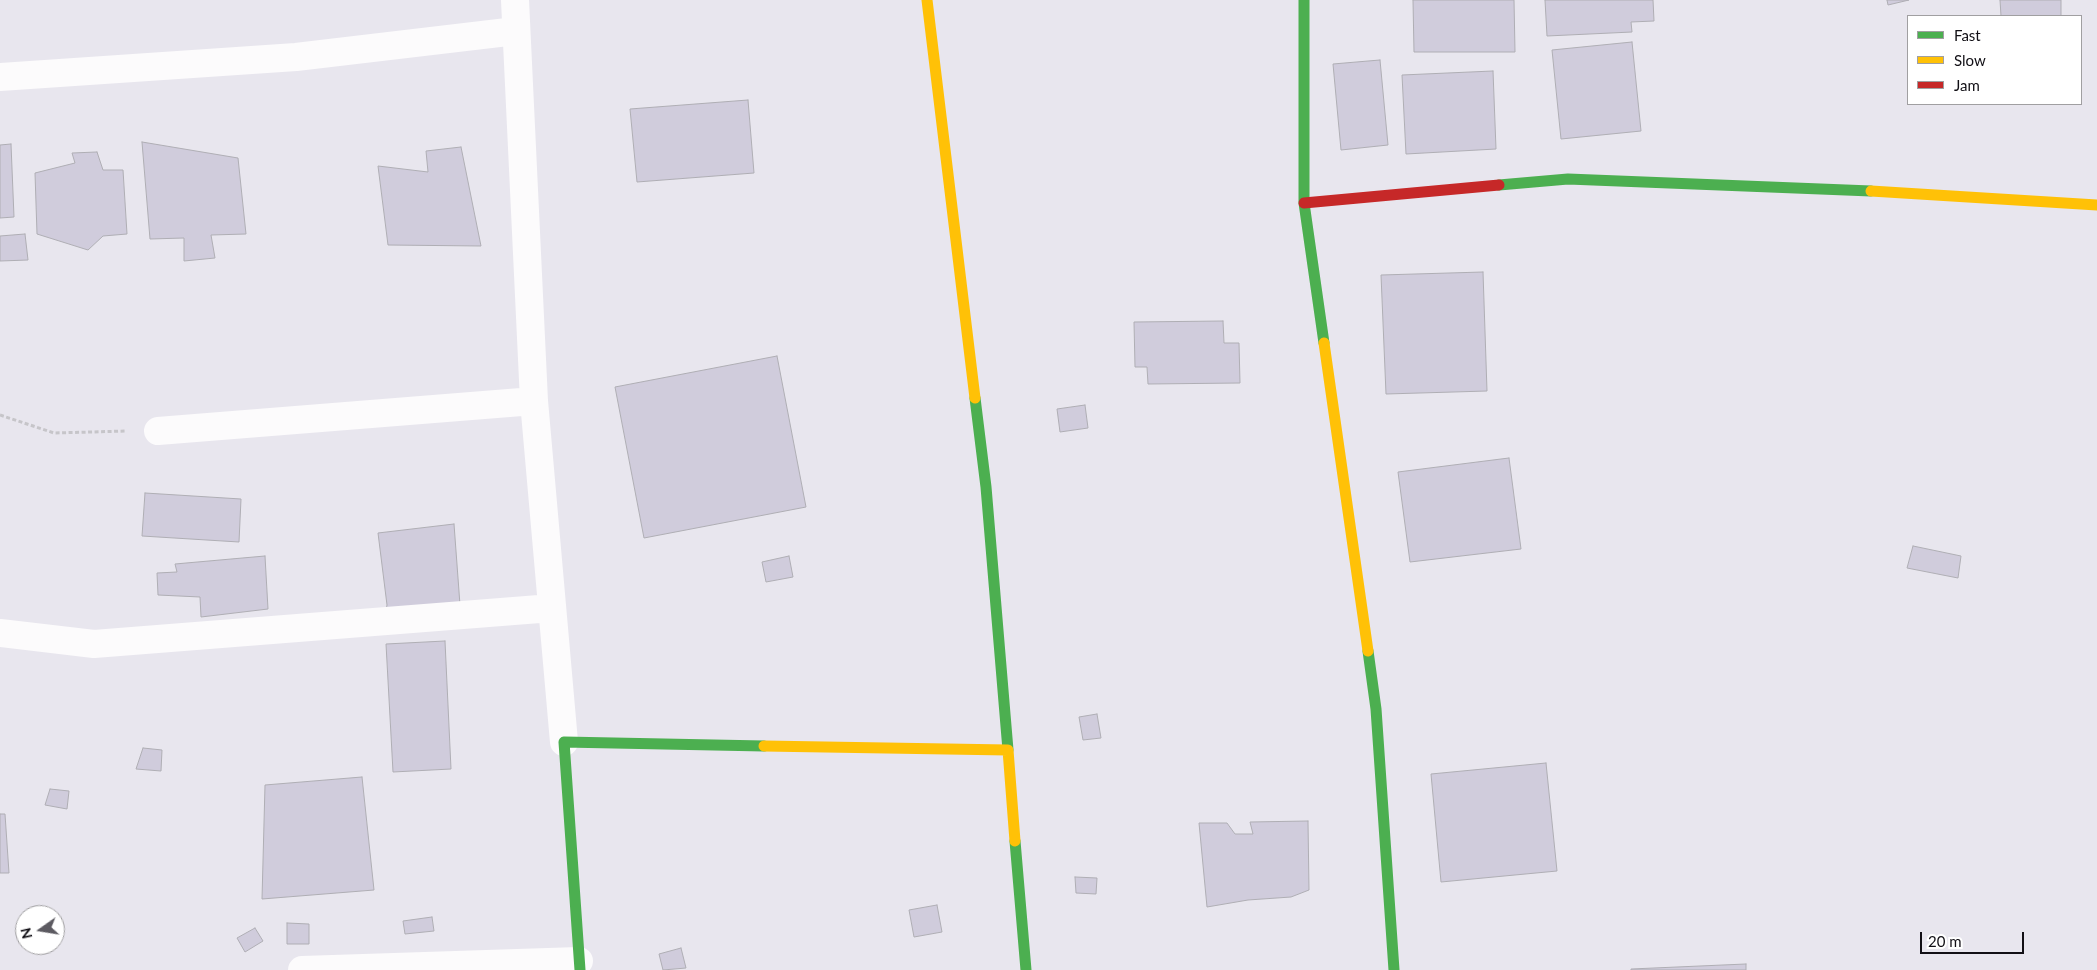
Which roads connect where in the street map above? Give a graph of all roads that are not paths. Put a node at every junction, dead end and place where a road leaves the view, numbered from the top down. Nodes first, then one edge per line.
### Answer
1 (515, 0) edge
2 (927, 0) edge
3 (1304, 0) edge
4 (516, 31) junction
5 (0, 77) edge
6 (1304, 203) junction
7 (2097, 205) edge
8 (534, 400) junction
9 (158, 431) road end
10 (552, 608) junction
11 (0, 633) edge
12 (564, 742) junction
13 (1008, 750) junction
14 (579, 966) edge
15 (302, 970) edge
16 (1026, 970) edge
17 (1394, 970) edge

1 - 4 street
2 - 13 street
3 - 6 street
4 - 5 street
4 - 8 street
6 - 7 street
6 - 17 street
8 - 9 street
8 - 10 street
10 - 11 street
10 - 12 street
12 - 13 street
12 - 14 street
13 - 16 street
14 - 15 street

